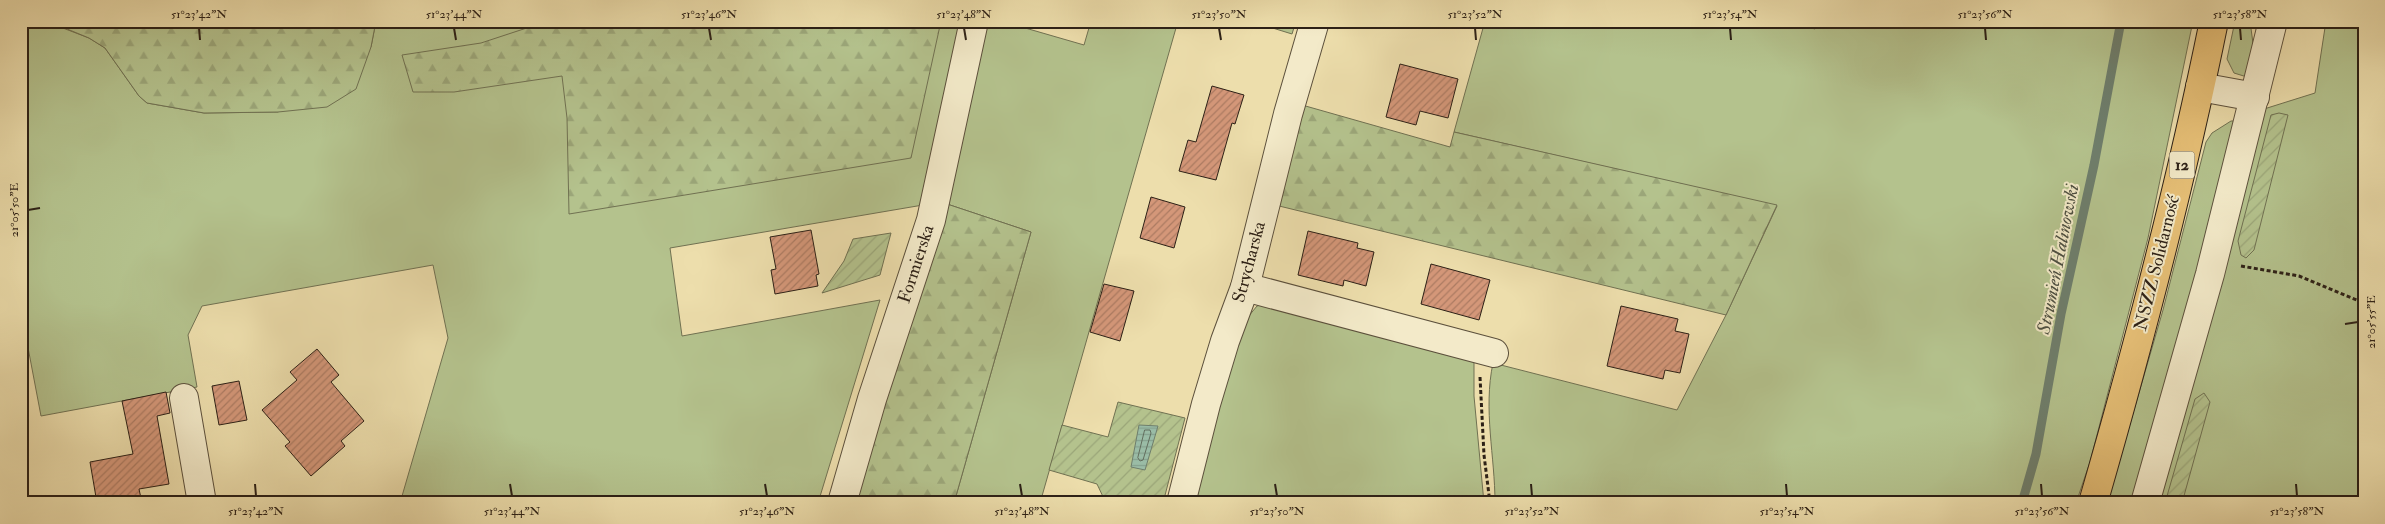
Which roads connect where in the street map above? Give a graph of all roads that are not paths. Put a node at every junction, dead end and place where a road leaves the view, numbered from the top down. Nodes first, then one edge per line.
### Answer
1 (974, 21) edge
2 (1315, 21) edge
3 (2214, 21) edge
4 (2273, 21) edge
5 (2200, 87) junction
6 (2255, 97) junction
7 (1245, 287) junction
8 (1487, 351) road end
9 (184, 398) dead end
10 (202, 503) edge
11 (842, 503) edge
12 (1181, 503) edge
13 (2093, 503) edge
14 (2145, 503) edge

1 - 11 street, Formierska
2 - 7 street, Strycharska
3 - 5 main road, NSZZ Solidarność / 12
4 - 6 street
5 - 6 street
5 - 13 main road, NSZZ Solidarność / 12
6 - 14 street
7 - 8 street
7 - 12 street, Strycharska
9 - 10 street

